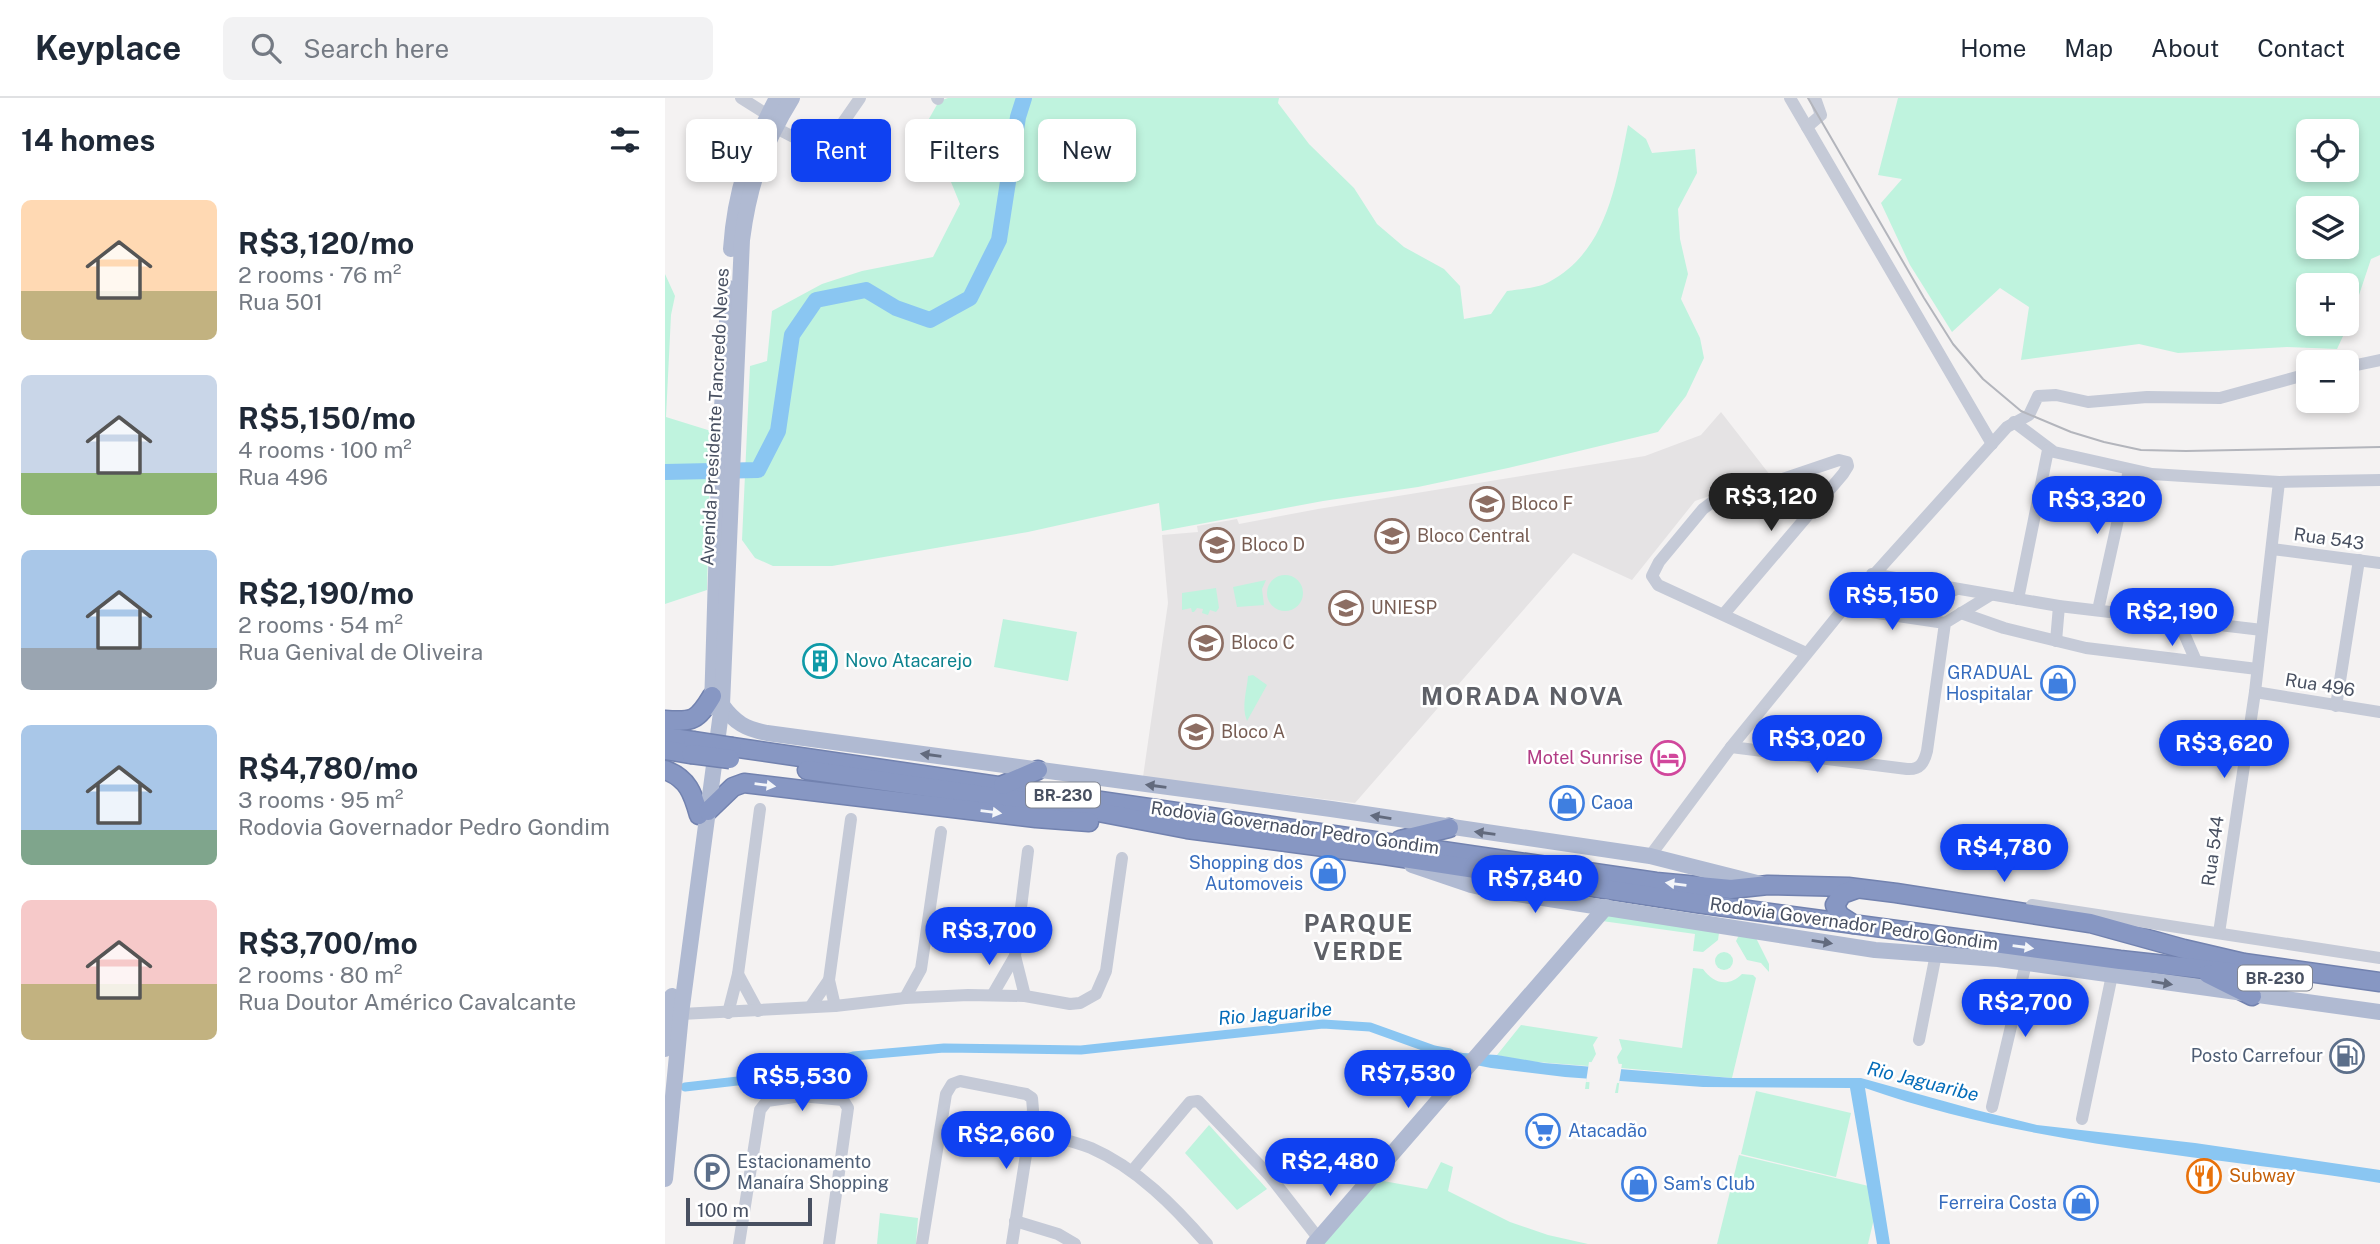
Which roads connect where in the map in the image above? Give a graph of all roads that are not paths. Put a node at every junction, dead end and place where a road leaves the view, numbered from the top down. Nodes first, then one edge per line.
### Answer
1 (741, 98) edge
2 (777, 98) edge
3 (792, 98) edge
4 (860, 98) edge
5 (1790, 98) edge
6 (1815, 98) edge
7 (768, 119) edge
8 (772, 119) edge
9 (773, 119) edge
10 (777, 125) edge
11 (1807, 127) junction
12 (741, 182) edge
13 (2380, 360) edge
14 (2359, 364) edge
15 (2296, 377) edge
16 (2014, 422) junction
17 (1992, 444) junction
18 (2048, 450) junction
19 (2129, 470) junction
20 (2380, 480) edge
21 (2279, 482) junction
22 (2272, 548) junction
23 (2360, 560) junction
24 (2380, 563) edge
25 (1872, 574) junction
26 (1956, 590) junction
27 (1989, 596) junction
28 (2018, 599) junction
29 (2059, 606) junction
30 (1844, 608) junction
31 (2098, 610) junction
32 (1961, 612) junction
33 (1723, 615) junction
34 (1890, 615) junction
35 (1945, 622) junction
36 (2179, 622) junction
37 (2262, 630) junction
38 (2056, 641) junction
39 (1806, 653) junction
40 (2196, 661) junction
41 (2257, 669) junction
42 (2255, 692) junction
43 (717, 701) junction
44 (2336, 706) junction
45 (2380, 712) edge
46 (665, 720) edge
47 (665, 737) edge
48 (1731, 747) junction
49 (712, 749) junction
50 (665, 750) edge
51 (665, 770) edge
52 (1038, 770) junction
53 (1002, 785) junction
54 (760, 809) dead end
55 (703, 813) junction
56 (851, 818) dead end
57 (1449, 828) junction
58 (1187, 829) junction
59 (941, 832) dead end
60 (1388, 848) junction
61 (1028, 851) dead end
62 (1650, 856) junction
63 (1122, 858) dead end
64 (1768, 885) junction
65 (1793, 887) junction
66 (1859, 888) junction
67 (1606, 907) junction
68 (2061, 919) junction
69 (1853, 924) junction
70 (2219, 933) junction
71 (2054, 951) junction
72 (1936, 954) junction
73 (1015, 956) junction
74 (2380, 958) edge
75 (2027, 963) junction
76 (2192, 966) junction
77 (921, 969) junction
78 (738, 974) junction
79 (2112, 975) junction
80 (829, 980) junction
81 (2380, 982) edge
82 (2380, 993) edge
83 (993, 994) junction
84 (1025, 996) junction
85 (2252, 996) junction
86 (932, 997) junction
87 (905, 998) junction
88 (811, 1006) junction
89 (835, 1006) junction
90 (758, 1011) junction
91 (2380, 1012) edge
92 (672, 1013) edge
93 (728, 1013) junction
94 (1919, 1041) dead end
95 (665, 1049) edge
96 (1992, 1107) dead end
97 (2082, 1119) dead end
98 (1029, 1130) junction
99 (1132, 1171) junction
100 (665, 1179) edge
101 (1015, 1221) junction
102 (1316, 1241) edge
103 (739, 1244) edge
104 (829, 1244) edge
105 (922, 1244) edge
106 (1012, 1244) edge
107 (1075, 1244) edge
108 (1207, 1244) edge

1 - 7 street
2 - 8 main road, Avenida Presidente Tancredo Neves
3 - 9 main road, Avenida Presidente Tancredo Neves
4 - 10 street
5 - 11 street
6 - 11 street
11 - 17 street
12 - 43 main road, Avenida Presidente Tancredo Neves
13 - 14 street
15 - 16 street
16 - 17 street
16 - 18 street
17 - 25 street
18 - 19 street
18 - 28 street
19 - 21 street
19 - 31 street
20 - 21 street
21 - 22 street, Rua 544
22 - 23 street, Rua 543
22 - 37 street, Rua 544
23 - 24 street, Rua 543
23 - 44 street
25 - 26 street
25 - 30 street
26 - 27 street
26 - 34 street
27 - 28 street
27 - 32 street
28 - 29 street
29 - 31 street
29 - 38 street
30 - 34 street
30 - 39 street
31 - 36 street
32 - 35 street
32 - 38 street
33 - 33 street
33 - 39 street
34 - 35 street
35 - 48 street
36 - 37 street
36 - 40 street
37 - 41 street, Rua 544
38 - 40 street
39 - 48 street
40 - 41 street
41 - 42 street, Rua 544
42 - 44 street, Rua 496
42 - 70 street, Rua 544
43 - 46 highway
43 - 49 main road, Avenida Presidente Tancredo Neves
52 -> 43 main road
44 - 45 street, Rua 496
47 - 49 highway, Rodovia Governador Pedro Gondim / BR-230
48 - 62 street
49 - 50 highway, Rodovia Governador Pedro Gondim / BR-230
49 - 53 highway, Rodovia Governador Pedro Gondim / BR-230
49 - 55 main road, Avenida Presidente Tancredo Neves
49 - 58 highway, Rodovia Governador Pedro Gondim / BR-230
51 - 55 highway
52 - 53 highway
57 -> 52 main road
53 - 60 highway, Rodovia Governador Pedro Gondim / BR-230
54 - 78 street
55 -> 58 highway
55 - 92 main road, Avenida Presidente Tancredo Neves
56 - 80 street
57 - 60 highway
62 -> 57 main road
58 - 60 highway, Rodovia Governador Pedro Gondim / BR-230
59 - 77 street
64 -> 60 highway, Rodovia Governador Pedro Gondim / BR-230
60 - 67 main road
60 - 69 highway, Rodovia Governador Pedro Gondim / BR-230
61 - 73 street
62 - 64 main road
63 - 84 street
64 - 65 highway, Rodovia Governador Pedro Gondim / BR-230
65 - 66 highway, Rodovia Governador Pedro Gondim / BR-230
65 - 70 street
66 - 68 highway, Rodovia Governador Pedro Gondim / BR-230
66 - 69 highway
67 -> 72 main road
67 - 102 main road
68 - 71 highway
68 - 81 highway, Rodovia Governador Pedro Gondim / BR-230
69 -> 71 highway, Rodovia Governador Pedro Gondim / BR-230
70 - 74 street
71 - 76 highway, Rodovia Governador Pedro Gondim / BR-230
72 - 75 main road
72 - 94 street
73 - 83 street
73 - 84 street
75 - 79 main road
75 - 96 street
76 - 82 highway, Rodovia Governador Pedro Gondim / BR-230
76 - 85 highway
77 - 86 street
77 - 87 street
78 - 90 street
78 - 93 street
79 -> 85 main road
79 - 97 street
80 - 88 street
80 - 89 street
83 - 84 street
83 - 86 street
85 - 91 main road
86 - 87 street
87 - 89 street
88 - 89 street
88 - 90 street
90 - 93 street
92 - 93 street
92 - 95 main road
92 - 100 main road
98 - 99 street
98 - 101 street
98 - 105 street
99 - 102 street
99 - 108 street
101 - 106 street
101 - 107 street
103 - 104 street

